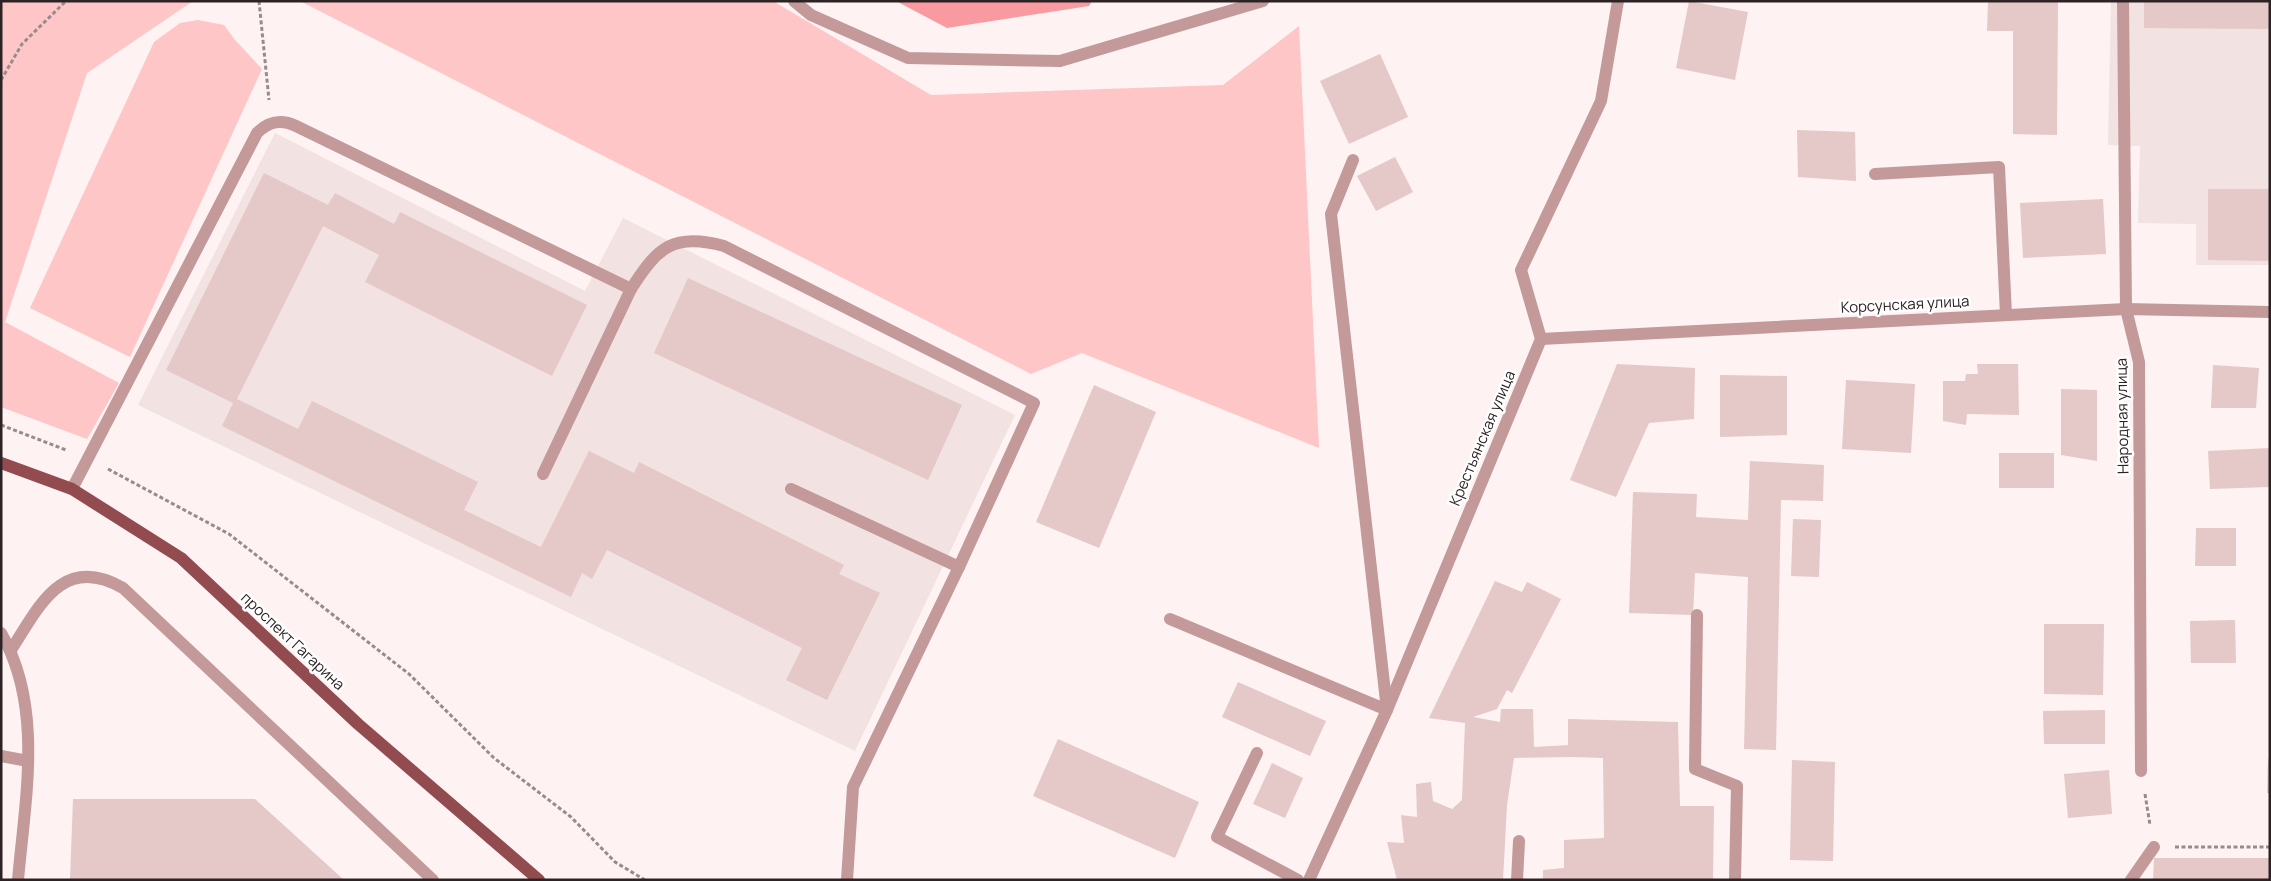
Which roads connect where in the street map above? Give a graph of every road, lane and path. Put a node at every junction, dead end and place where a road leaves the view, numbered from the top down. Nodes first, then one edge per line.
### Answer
1 (66, 1) edge
2 (259, 1) edge
3 (794, 1) edge
4 (1263, 1) edge
5 (1618, 1) edge
6 (2123, 1) edge
7 (1, 80) edge
8 (271, 123) junction
9 (1352, 160) dead end
10 (1875, 174) dead end
11 (631, 289) junction
12 (2126, 309) junction
13 (2270, 312) edge
14 (2006, 315) junction
15 (1541, 339) junction
16 (1, 425) edge
17 (88, 458) junction
18 (1, 463) edge
19 (543, 474) dead end
20 (72, 489) junction
21 (791, 489) dead end
22 (959, 567) junction
23 (1697, 616) dead end
24 (1170, 619) dead end
25 (1, 633) edge
26 (11, 650) junction
27 (1387, 710) junction
28 (1257, 753) dead end
29 (1, 756) edge
30 (28, 761) junction
31 (2141, 772) joint
32 (1519, 841) dead end
33 (2154, 847) junction
34 (2270, 847) edge
35 (18, 880) edge
36 (433, 880) edge
37 (539, 880) edge
38 (645, 880) edge
39 (847, 880) edge
40 (1298, 880) edge
41 (1309, 880) edge
42 (1517, 880) edge
43 (1734, 880) edge
44 (2131, 880) edge

1 - 7 path
2 - 8 path
3 - 4 street
5 - 15 street
6 - 12 street, Народная улица
8 - 11 street
8 - 17 street
9 - 27 street
10 - 14 street
11 - 19 street
11 - 22 street
12 - 13 street, Корсунская улица
12 - 14 street, Корсунская улица
12 - 31 street, Народная улица
14 - 15 street, Корсунская улица
15 - 27 street, Крестьянская улица
16 - 17 path
17 - 20 street
17 - 38 path
18 - 20 main road, проспект Гагарина
20 - 37 main road, проспект Гагарина
21 - 22 street
22 - 39 street
23 - 43 street
24 - 27 street
25 - 26 street
26 - 30 street
26 - 36 street
27 - 41 street, Крестьянская улица
28 - 40 street
29 - 30 street
30 - 35 street
31 - 33 path
32 - 42 street
33 - 34 path
33 - 44 street

